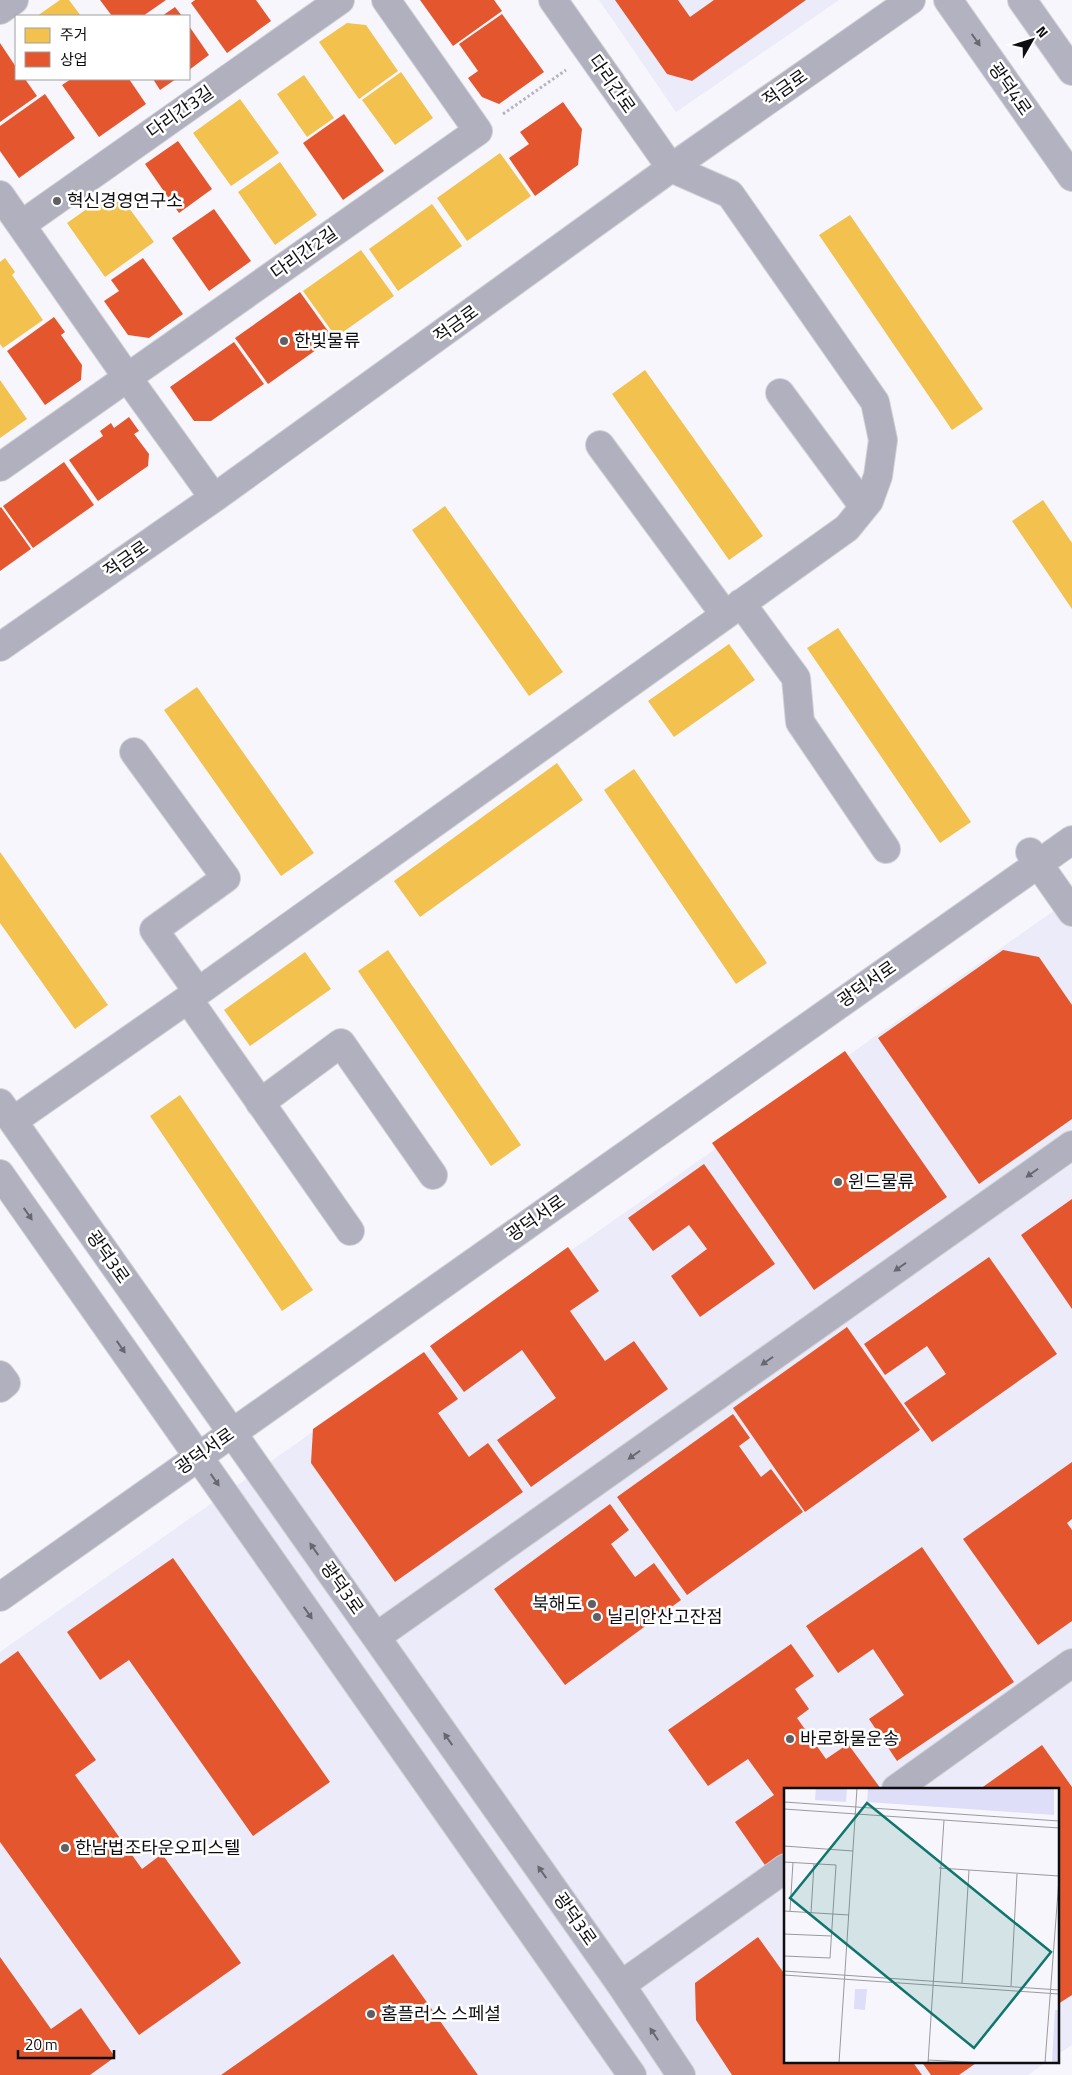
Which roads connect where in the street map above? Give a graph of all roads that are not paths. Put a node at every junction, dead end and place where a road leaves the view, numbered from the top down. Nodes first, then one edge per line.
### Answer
1 (14, 0) edge
2 (340, 0) edge
3 (386, 0) edge
4 (552, 0) edge
5 (911, 0) edge
6 (948, 0) edge
7 (1022, 0) edge
8 (0, 10) edge
9 (1072, 71) edge
10 (671, 168) junction
11 (1072, 177) edge
12 (0, 195) edge
13 (21, 225) junction
14 (127, 377) junction
15 (780, 393) dead end
16 (600, 445) dead end
17 (0, 467) edge
18 (214, 498) junction
19 (864, 507) junction
20 (733, 609) junction
21 (0, 647) edge
22 (134, 752) dead end
23 (1072, 840) edge
24 (886, 849) dead end
25 (1034, 858) junction
26 (1072, 912) edge
27 (193, 996) junction
28 (260, 1103) junction
29 (6, 1112) edge
30 (1072, 1145) edge
31 (0, 1174) edge
32 (433, 1175) dead end
33 (350, 1231) dead end
34 (0, 1375) edge
35 (0, 1388) edge
36 (232, 1432) junction
37 (198, 1456) junction
38 (0, 1597) edge
39 (376, 1637) junction
40 (1072, 1663) edge
41 (897, 1788) edge
42 (784, 1869) edge
43 (621, 1985) junction
44 (632, 2075) edge
45 (681, 2075) edge

1 - 8 street
2 - 13 street, 다리간3길
3 - 14 street, 다리간2길
4 - 10 street, 다리간로
5 - 10 street, 적금로
6 -> 11 main road, 광덕4로
7 - 9 main road
10 - 18 street, 적금로
10 - 19 street
12 - 13 street
13 - 14 street
14 - 17 street, 다리간2길
14 - 18 street
15 - 19 street
16 - 20 street
18 - 21 street, 적금로
19 - 20 street
20 - 24 street
20 - 27 street
22 - 27 street
23 - 25 street, 광덕서로
25 - 26 street
25 - 36 street, 광덕서로
27 - 28 street
27 - 29 street
28 - 32 street
28 - 33 street
29 - 36 street, 광덕3로
30 -> 39 street
31 -> 37 street
34 - 35 street
36 - 37 street, 광덕서로
39 -> 36 street, 광덕3로
37 - 38 street, 광덕서로
37 -> 44 street
43 -> 39 street, 광덕3로
40 - 41 street
42 - 43 street
45 -> 43 street, 광덕3로

